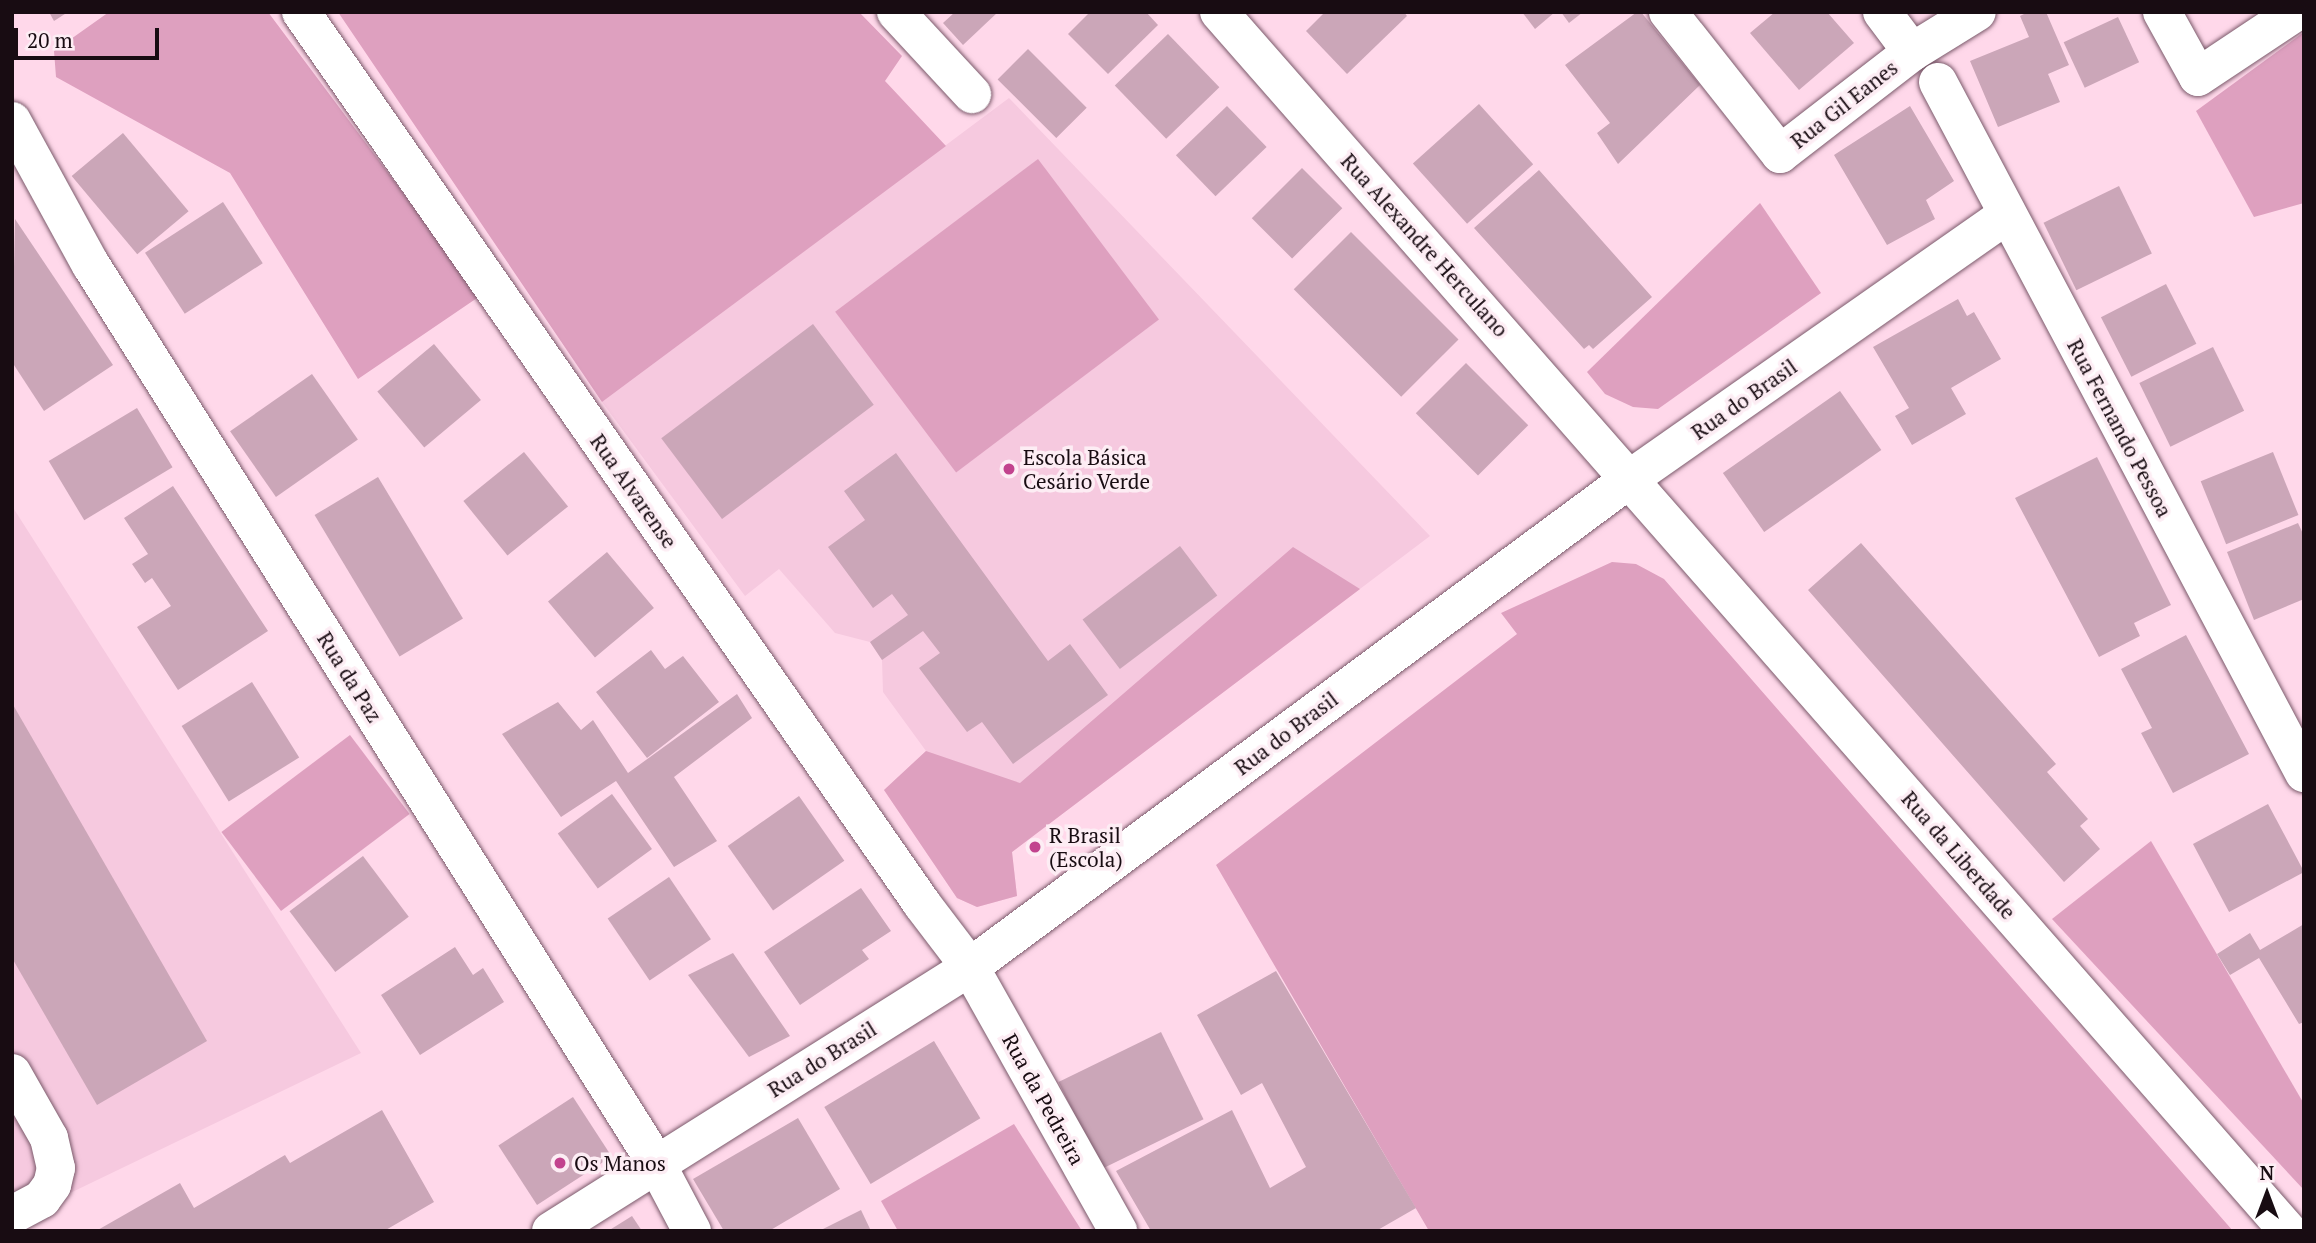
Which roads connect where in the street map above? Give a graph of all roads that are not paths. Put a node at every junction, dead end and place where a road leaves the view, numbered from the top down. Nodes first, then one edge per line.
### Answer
1 (301, 12) edge
2 (896, 12) edge
3 (1219, 12) edge
4 (1668, 12) edge
5 (1882, 12) edge
6 (1977, 12) edge
7 (2162, 12) edge
8 (2296, 12) edge
9 (1912, 52) junction
10 (1938, 82) dead end
11 (972, 94) dead end
12 (12, 121) edge
13 (2007, 215) junction
14 (1631, 478) junction
15 (2304, 773) edge
16 (970, 967) junction
17 (12, 1073) edge
18 (656, 1163) junction
19 (27, 1219) edge
20 (551, 1231) edge
21 (692, 1231) edge
22 (1118, 1231) edge
23 (2288, 1231) edge

1 - 16 street, Rua Alvarense
2 - 11 street
3 - 14 street, Rua Alexandre Herculano
4 - 9 street, Rua Gil Eanes
5 - 9 street, Rua Gil Eanes
6 - 9 street
7 - 8 street
10 - 13 street, Rua Fernando Pessoa
12 - 18 street, Rua da Paz
13 - 14 street, Rua do Brasil
13 - 15 street, Rua Fernando Pessoa
14 - 16 street, Rua do Brasil
14 - 23 street, Rua da Liberdade
16 - 18 street, Rua do Brasil
16 - 22 street, Rua da Pedreira
17 - 19 street
18 - 20 street, Rua do Brasil
18 - 21 street, Rua da Paz

